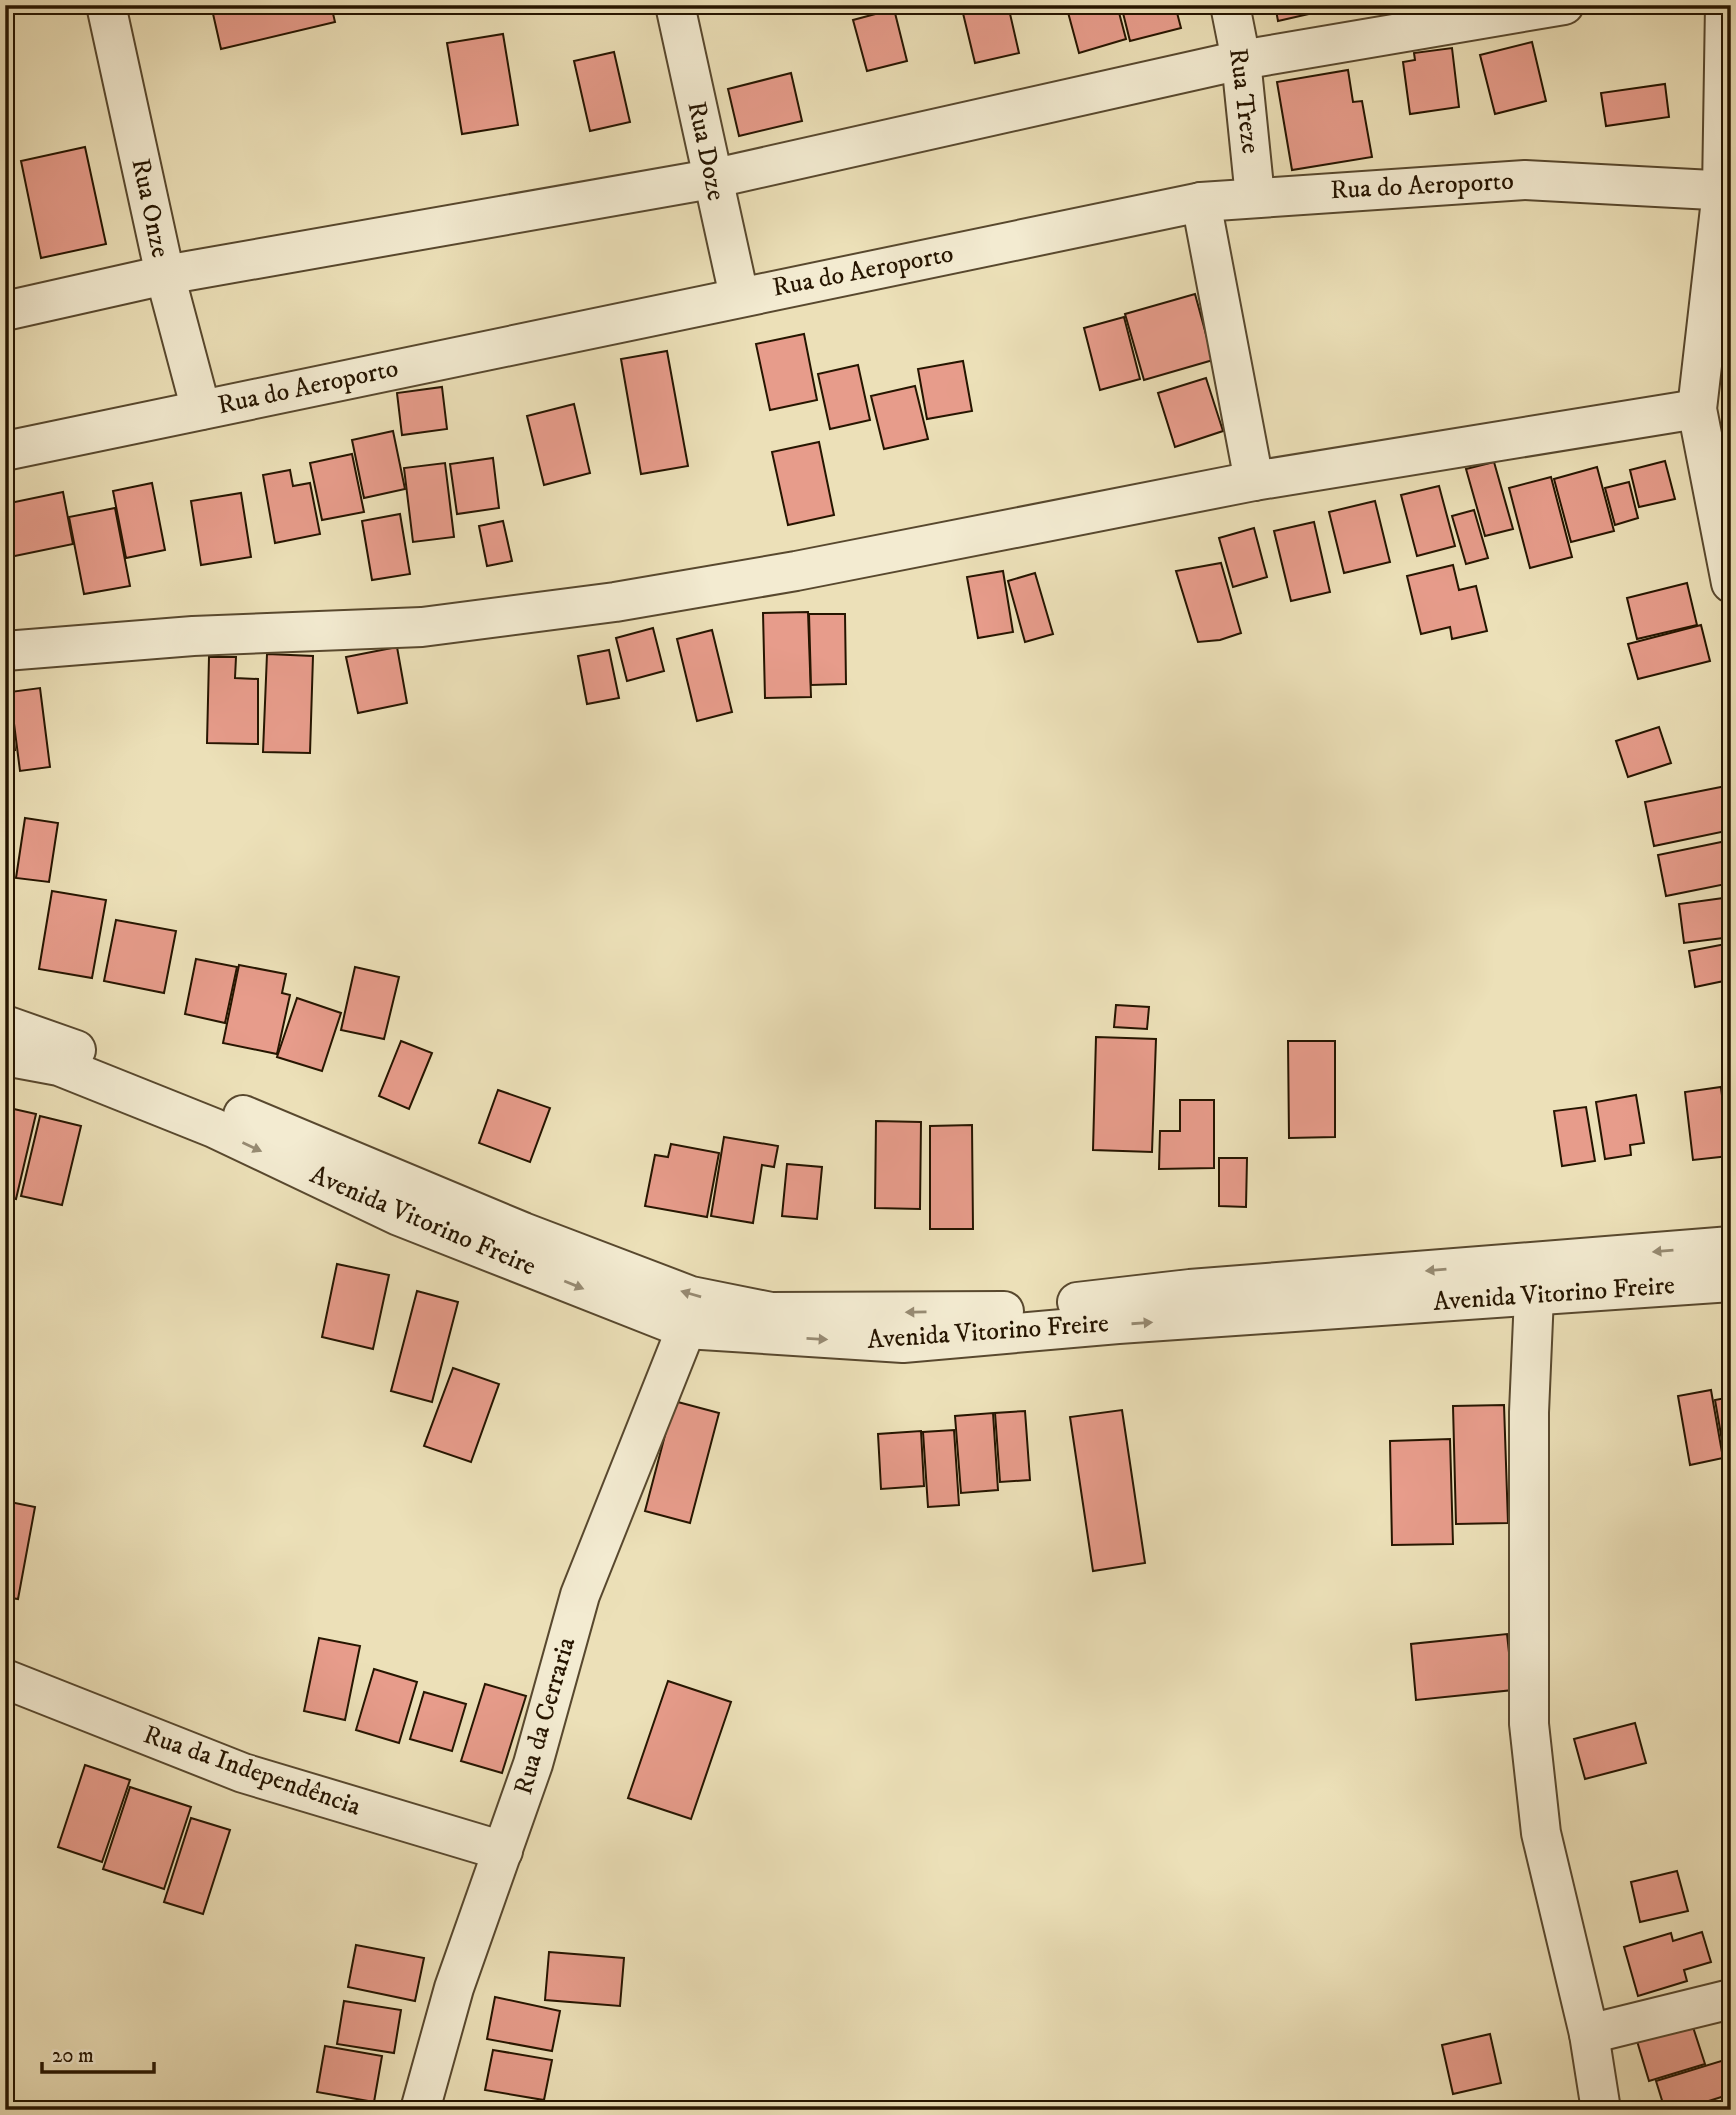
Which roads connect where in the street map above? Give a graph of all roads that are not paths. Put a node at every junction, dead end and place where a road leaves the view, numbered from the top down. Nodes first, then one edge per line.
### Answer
1 (106, 5) edge
2 (675, 5) edge
3 (1230, 5) edge
4 (1564, 5) edge
5 (1725, 5) edge
6 (1241, 60) junction
7 (711, 179) junction
8 (1727, 191) edge
9 (1255, 197) junction
10 (1202, 202) junction
11 (164, 275) junction
12 (739, 296) junction
13 (5, 311) edge
14 (1697, 409) junction
15 (201, 410) junction
16 (5, 451) edge
17 (1254, 481) junction
18 (1731, 583) edge
19 (5, 652) edge
20 (5, 1025) edge
21 (5, 1056) edge
22 (1731, 1246) edge
23 (1731, 1282) edge
24 (1534, 1296) junction
25 (685, 1329) junction
26 (5, 1679) edge
27 (503, 1851) junction
28 (1731, 1999) edge
29 (1588, 2034) junction
30 (420, 2110) edge
31 (1601, 2110) edge

1 - 11 street, Rua Onze
2 - 7 street, Rua Doze
3 - 6 street, Rua Treze
4 - 6 street
5 - 8 street
6 - 7 street
6 - 9 street, Rua Treze
7 - 11 street
7 - 12 street, Rua Doze
8 - 9 street, Rua do Aeroporto
8 - 14 street
9 - 10 street, Rua do Aeroporto
10 - 12 street, Rua do Aeroporto
10 - 17 street
11 - 13 street
11 - 15 street, Rua Onze
12 - 15 street, Rua do Aeroporto
14 - 17 street
14 - 18 street
15 - 16 street, Rua do Aeroporto
17 - 19 street
22 -> 20 street, Avenida Vitorino Freire
21 -> 25 street, Avenida Vitorino Freire
23 - 24 street, Avenida Vitorino Freire
25 -> 24 street, Avenida Vitorino Freire
24 - 29 street
25 - 27 street, Rua da Cerraria
26 - 27 street, Rua da Independência
27 - 30 street, Rua da Cerraria
28 - 29 street
29 - 31 street

